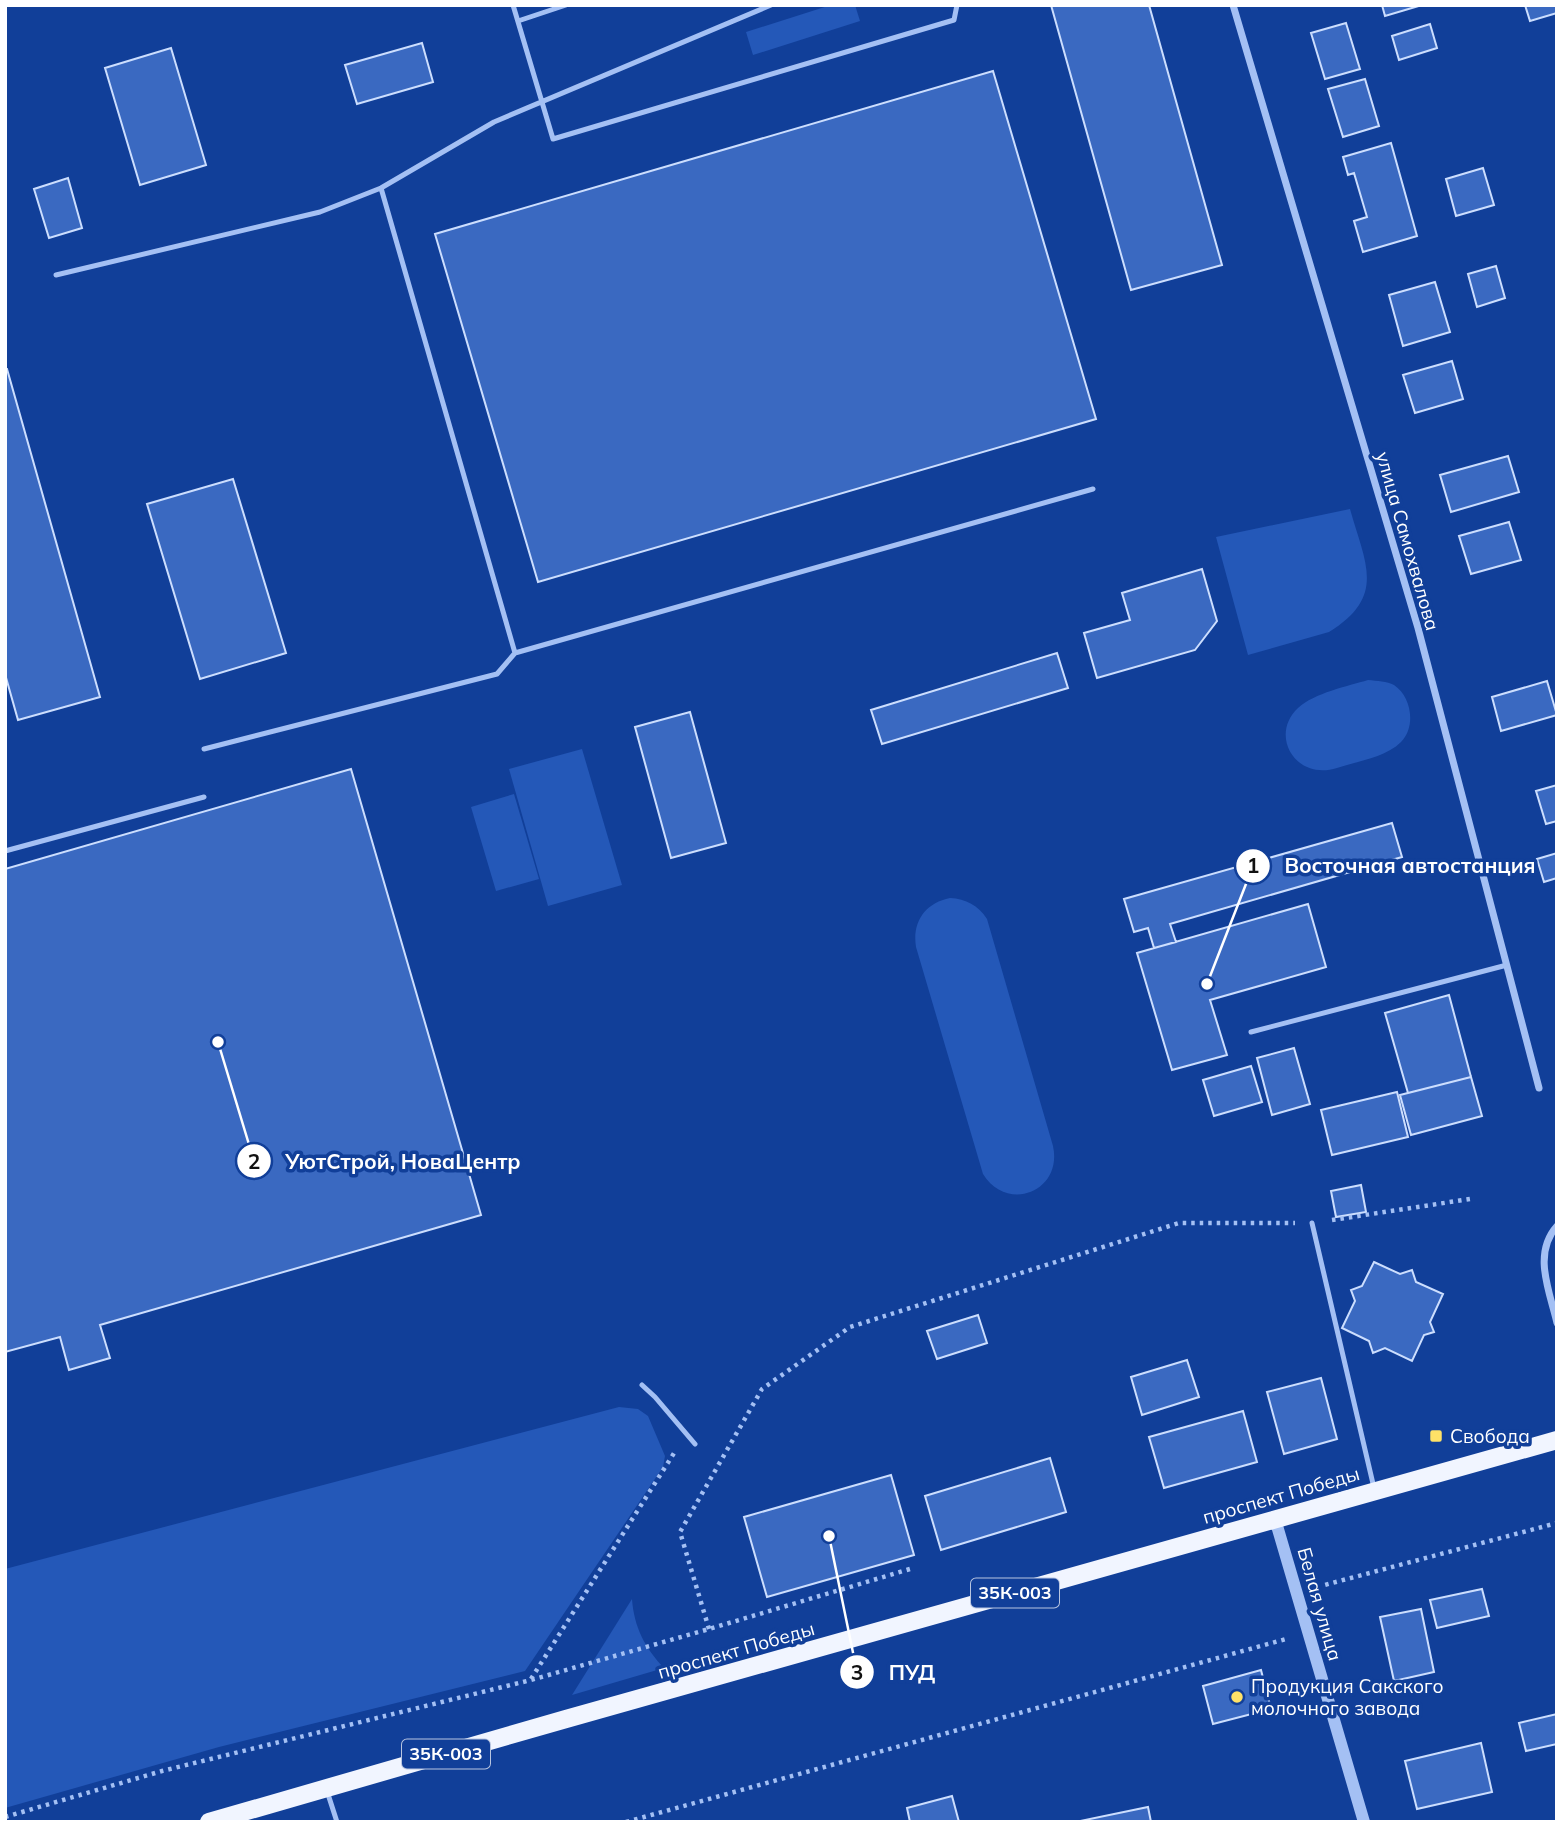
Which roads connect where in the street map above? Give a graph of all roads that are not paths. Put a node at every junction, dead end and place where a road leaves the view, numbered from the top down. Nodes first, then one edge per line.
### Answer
1 (513, 5) edge
2 (566, 5) edge
3 (771, 5) edge
4 (957, 5) edge
5 (1233, 5) edge
6 (518, 21) junction
7 (541, 102) junction
8 (381, 188) junction
9 (56, 275) dead end
10 (1093, 489) dead end
11 (515, 653) junction
12 (204, 749) dead end
13 (204, 797) dead end
14 (5, 851) edge
15 (1507, 965) junction
16 (1251, 1032) dead end
17 (1539, 1088) dead end
18 (1312, 1223) road end
19 (1557, 1226) edge
20 (1557, 1323) edge
21 (642, 1385) dead end
22 (1557, 1440) edge
23 (695, 1444) dead end
24 (1375, 1491) junction
25 (1275, 1519) junction
26 (326, 1788) junction
27 (209, 1822) edge
28 (337, 1822) edge
29 (1364, 1822) edge

1 - 6 lane
2 - 6 lane
3 - 7 lane
4 - 7 lane
5 - 15 street, улица Самохвалова
6 - 7 lane
7 - 8 lane
8 - 9 lane
8 - 11 lane
10 - 11 lane
11 - 12 lane
13 - 14 lane
15 - 16 lane
15 - 17 street, улица Самохвалова
18 - 24 lane
19 - 20 street
21 - 23 lane
22 - 24 main road, проспект Победы / 35К-003
24 - 25 main road, проспект Победы / 35К-003
25 - 26 main road, проспект Победы / 35К-003
25 - 29 street, Белая улица
26 - 27 main road, проспект Победы / 35К-003
26 - 28 lane

